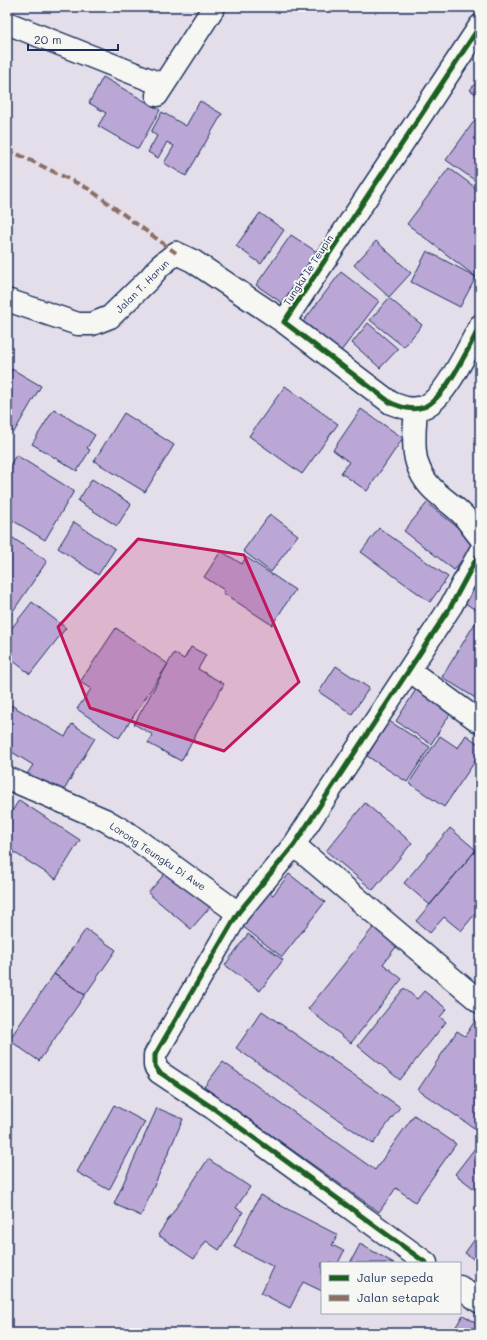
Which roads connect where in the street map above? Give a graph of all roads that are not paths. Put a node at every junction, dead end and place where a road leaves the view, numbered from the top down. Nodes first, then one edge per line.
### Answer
1 (214, 7) edge
2 (7, 23) edge
3 (480, 26) edge
4 (7, 300) edge
5 (284, 322) junction
6 (480, 326) edge
7 (416, 408) junction
8 (480, 537) edge
9 (480, 552) edge
10 (409, 670) junction
11 (480, 722) edge
12 (7, 778) edge
13 (294, 845) junction
14 (238, 913) junction
15 (480, 1002) edge
16 (425, 1262) edge
17 (461, 1289) edge
18 (480, 1302) edge

1 - 2 street
3 - 5 street, Tungku Ie Teupin
4 - 5 street, Jalan T. Harun
5 - 7 street
6 - 7 street
7 - 8 street
9 - 10 street
10 - 11 street
10 - 13 street
12 - 14 street, Lorong Teungku Di Awe
13 - 14 street
13 - 15 street
14 - 16 street
17 - 18 street

